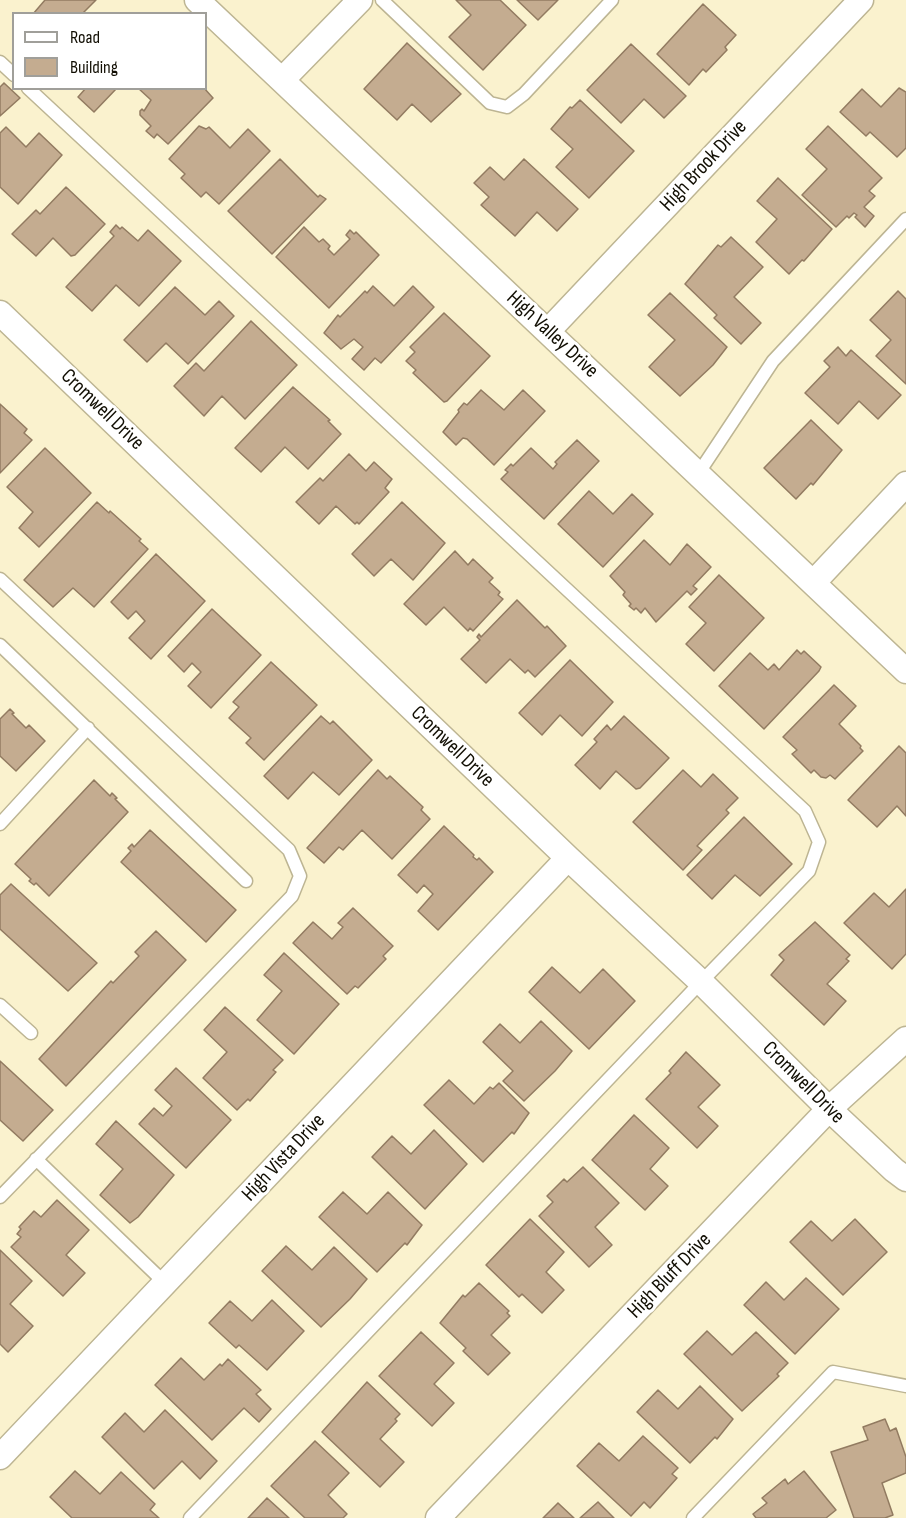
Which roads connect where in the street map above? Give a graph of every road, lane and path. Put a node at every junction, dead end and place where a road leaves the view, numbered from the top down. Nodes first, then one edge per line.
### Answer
1 (198, 0) edge
2 (360, 0) edge
3 (382, 0) edge
4 (612, 0) edge
5 (861, 0) edge
6 (0, 62) edge
7 (12, 73) edge
8 (282, 80) junction
9 (30, 90) edge
10 (906, 219) edge
11 (0, 312) edge
12 (548, 331) junction
13 (698, 474) junction
14 (906, 484) edge
15 (0, 579) edge
16 (813, 583) junction
17 (0, 645) edge
18 (906, 670) edge
19 (88, 728) junction
20 (0, 824) edge
21 (568, 858) junction
22 (246, 881) dead end
23 (701, 982) junction
24 (0, 1005) edge
25 (31, 1033) dead end
26 (906, 1039) edge
27 (830, 1109) junction
28 (36, 1159) junction
29 (906, 1179) edge
30 (0, 1197) edge
31 (165, 1282) junction
32 (906, 1386) edge
33 (0, 1457) edge
34 (190, 1518) edge
35 (438, 1518) edge
36 (693, 1518) edge

1 - 8 street, High Valley Drive
2 - 8 street
3 - 4 lane
5 - 12 street, High Brook Drive
6 - 7 lane
8 - 12 street, High Valley Drive
9 - 23 lane
10 - 13 lane
11 - 21 street, Cromwell Drive
12 - 13 street, High Valley Drive
13 - 16 street, High Valley Drive
14 - 16 street
15 - 28 lane
16 - 18 street, High Valley Drive
17 - 19 lane
19 - 20 lane
19 - 22 lane
21 - 23 street, Cromwell Drive
21 - 31 street, High Vista Drive
23 - 27 street, Cromwell Drive
23 - 34 lane
24 - 25 lane
26 - 27 street, High Bluff Drive
27 - 29 street, Cromwell Drive
27 - 35 street, High Bluff Drive
28 - 30 lane
28 - 31 lane
31 - 33 street, High Vista Drive
32 - 36 lane

